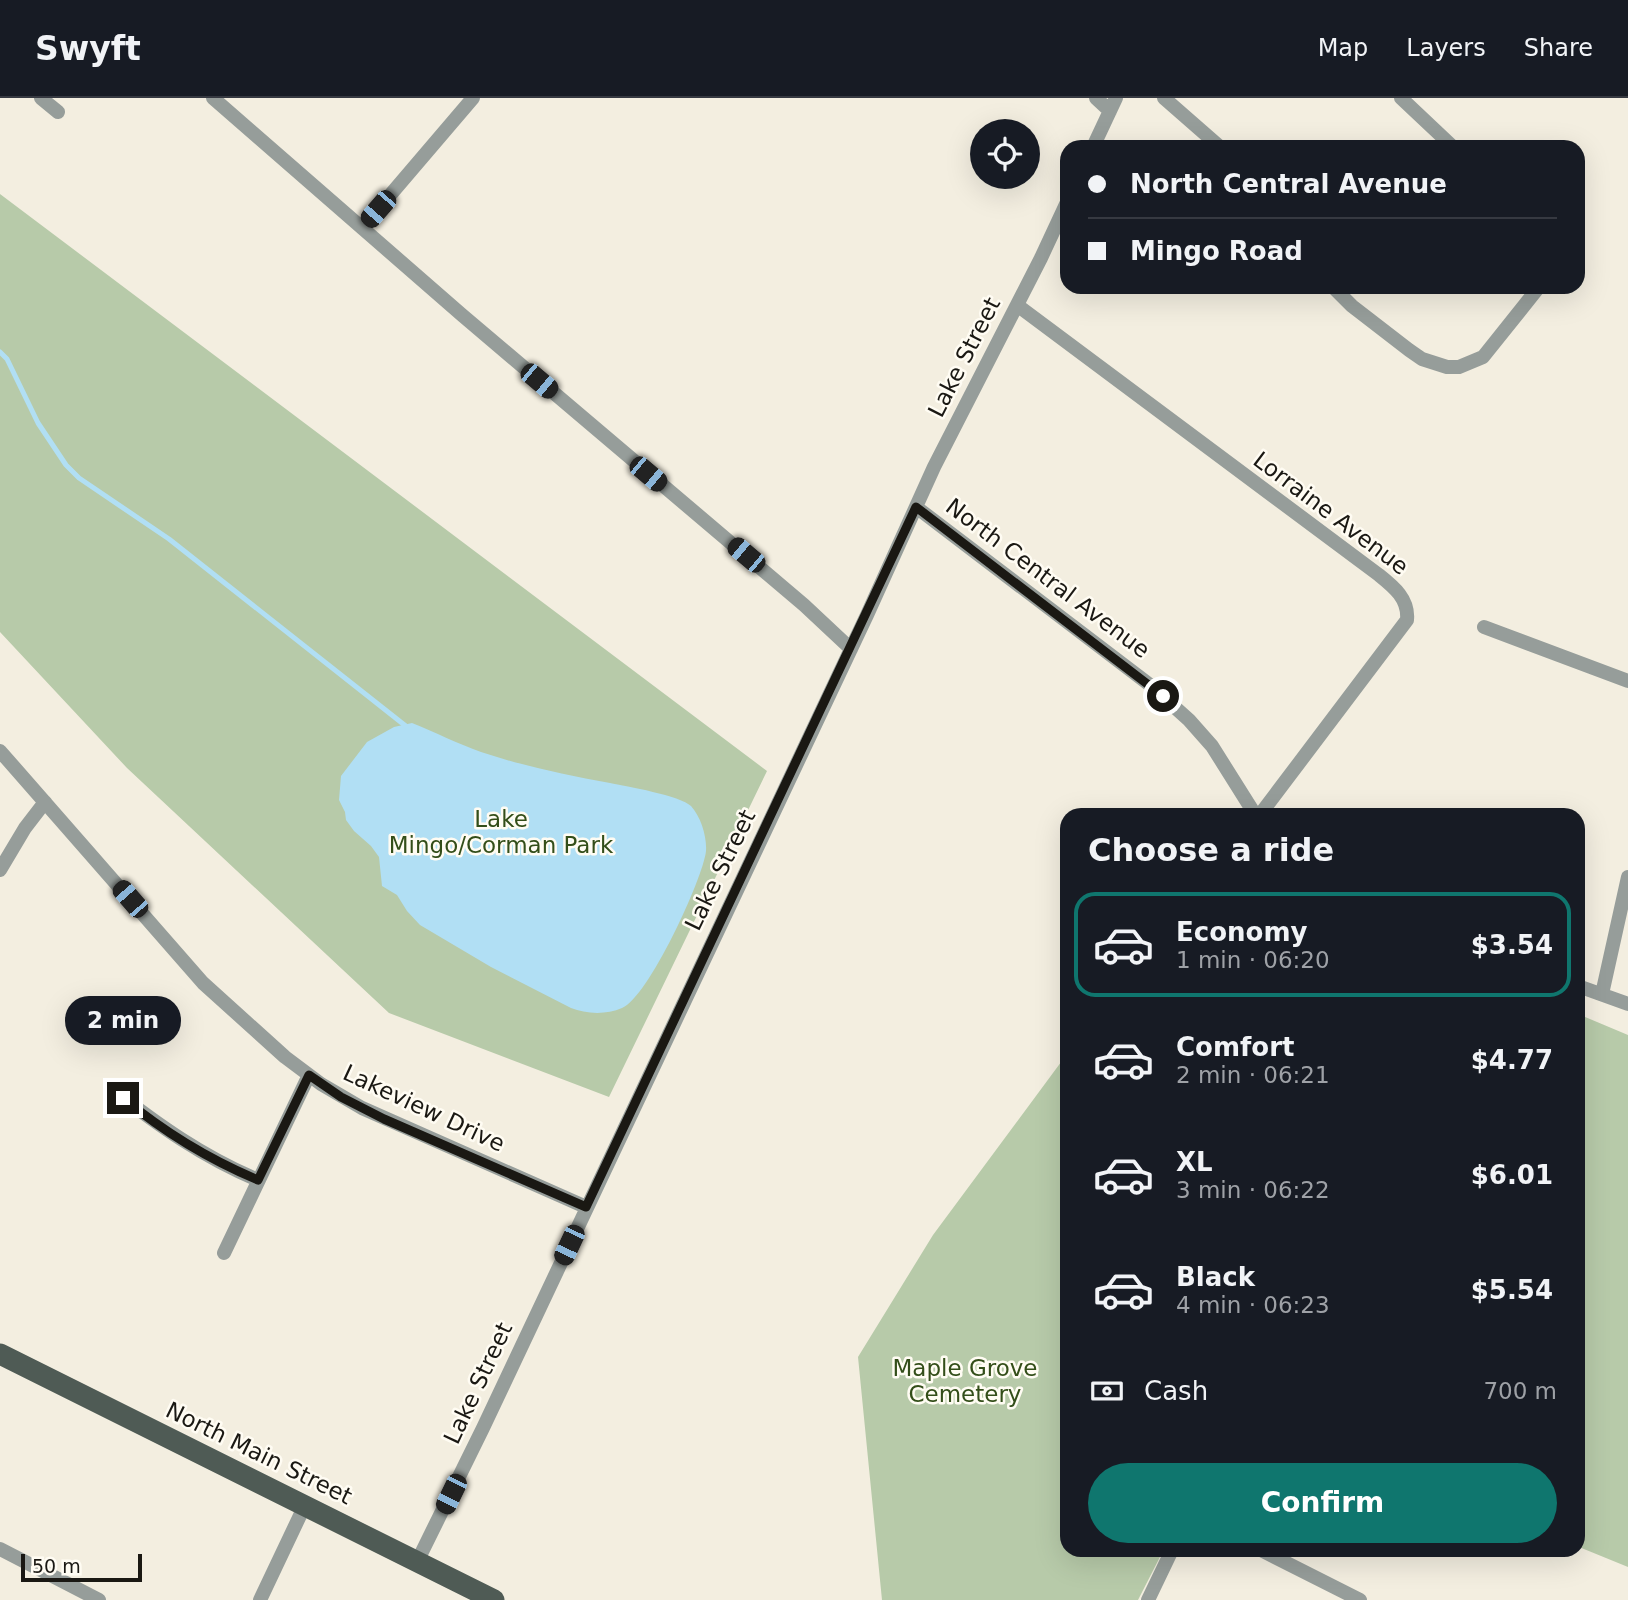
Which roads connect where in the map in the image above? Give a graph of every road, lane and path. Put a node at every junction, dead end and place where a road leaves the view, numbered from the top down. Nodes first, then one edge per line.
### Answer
1 (41, 98) edge
2 (213, 98) edge
3 (473, 98) edge
4 (1096, 98) edge
5 (1164, 98) edge
6 (1401, 98) edge
7 (1113, 104) edge
8 (58, 113) dead end
9 (1096, 140) edge
10 (1212, 140) edge
11 (1446, 140) edge
12 (1060, 216) edge
13 (362, 228) junction
14 (1340, 294) edge
15 (1534, 294) edge
16 (1017, 305) junction
17 (916, 507) junction
18 (1484, 627) dead end
19 (851, 649) junction
20 (1628, 681) edge
21 (0, 751) edge
22 (45, 802) junction
23 (1253, 808) edge
24 (1264, 808) edge
25 (0, 870) edge
26 (1628, 877) edge
27 (1585, 988) edge
28 (1602, 994) junction
29 (1628, 1003) edge
30 (309, 1075) junction
31 (111, 1089) dead end
32 (258, 1180) junction
33 (586, 1207) junction
34 (224, 1253) dead end
35 (0, 1354) edge
36 (305, 1505) junction
37 (0, 1549) edge
38 (1169, 1557) edge
39 (1275, 1557) edge
40 (417, 1562) junction
41 (99, 1600) edge
42 (260, 1600) edge
43 (494, 1600) edge
44 (1148, 1600) edge
45 (1360, 1600) edge

1 - 8 street
2 - 13 street
3 - 13 street
4 - 7 street
5 - 10 street
6 - 11 street
7 - 9 street
12 - 16 street, Lake Street
13 - 19 street
14 - 15 street
16 - 17 street, Lake Street
16 - 24 street, Lorraine Avenue
17 - 19 street, Lake Street
17 - 23 street, North Central Avenue
18 - 20 street
19 - 33 street, Lake Street
21 - 22 street, Lakeview Drive
22 - 25 street
22 - 30 street, Lakeview Drive
26 - 28 street
27 - 28 street
28 - 29 street
30 - 32 street
30 - 33 street, Lakeview Drive
31 - 32 street
32 - 34 street
33 - 40 street, Lake Street
35 - 36 main road, North Main Street
36 - 40 main road, North Main Street
36 - 42 street
37 - 41 street
38 - 44 street
39 - 45 street
40 - 43 main road, North Main Street

